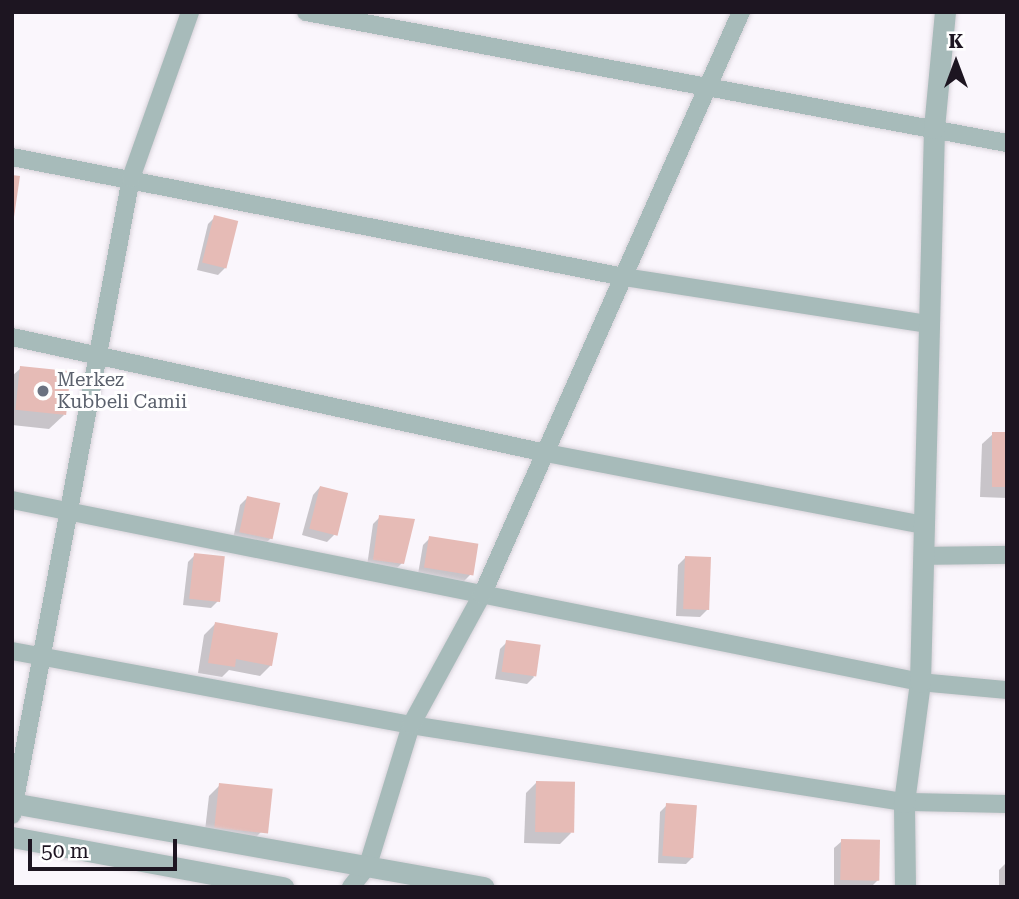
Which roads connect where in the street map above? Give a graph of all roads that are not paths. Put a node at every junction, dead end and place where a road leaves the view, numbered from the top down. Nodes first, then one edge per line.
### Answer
1 (190, 12) edge
2 (306, 12) edge
3 (741, 12) edge
4 (945, 12) edge
5 (709, 87) junction
6 (933, 128) junction
7 (1007, 143) edge
8 (12, 156) edge
9 (131, 178) junction
10 (624, 277) junction
11 (929, 324) junction
12 (12, 337) edge
13 (99, 355) junction
14 (546, 453) junction
15 (12, 500) edge
16 (70, 509) junction
17 (924, 525) junction
18 (1007, 555) edge
19 (923, 556) junction
20 (482, 595) junction
21 (12, 651) edge
22 (40, 654) junction
23 (920, 682) junction
24 (1007, 690) edge
25 (411, 725) junction
26 (904, 802) junction
27 (1007, 804) edge
28 (14, 807) edge
29 (12, 837) edge
30 (368, 865) junction
31 (283, 887) edge
32 (351, 887) edge
33 (484, 887) edge
34 (905, 887) edge

1 - 9 street
2 - 5 street
3 - 5 street
4 - 6 street
5 - 6 street
5 - 10 street
6 - 7 street
6 - 11 street
8 - 9 street
9 - 10 street
9 - 13 street
10 - 11 street
10 - 14 street
11 - 17 street
12 - 13 street
13 - 14 street
13 - 16 street
14 - 17 street
14 - 20 street
15 - 16 street
16 - 20 street
16 - 22 street
17 - 19 street
18 - 19 street
19 - 23 street
20 - 23 street
20 - 25 street
21 - 22 street
22 - 25 street
22 - 28 street
23 - 24 street
23 - 26 street
25 - 26 street
25 - 30 street
26 - 27 street
26 - 34 street
28 - 30 street
29 - 31 street
30 - 32 street
30 - 33 street

